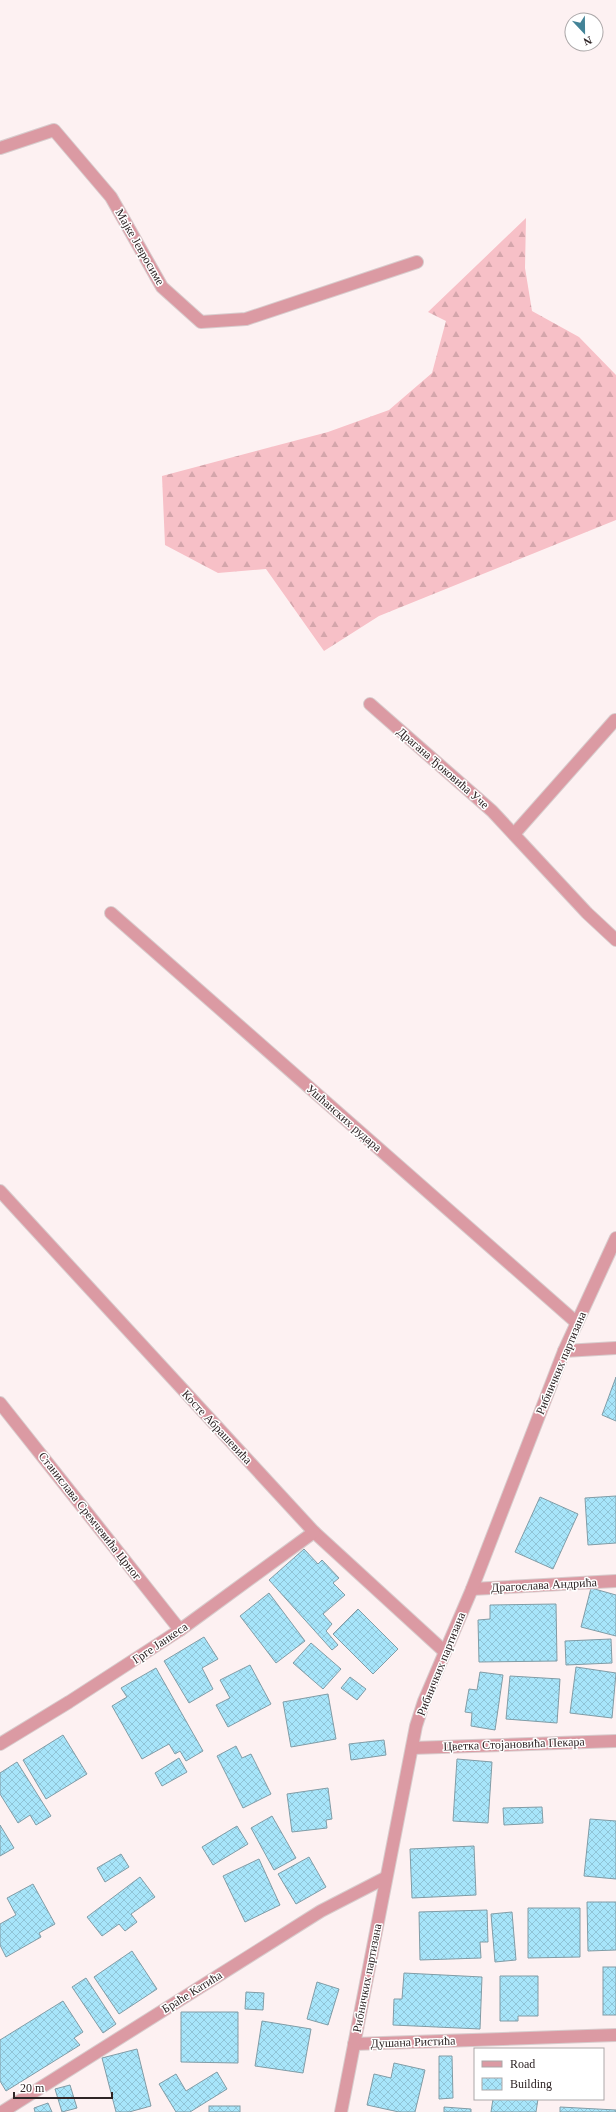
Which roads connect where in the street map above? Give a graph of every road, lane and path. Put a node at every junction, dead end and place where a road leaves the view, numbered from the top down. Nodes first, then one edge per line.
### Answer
1 (0, 148) edge
2 (417, 262) dead end
3 (370, 704) dead end
4 (615, 720) edge
5 (514, 834) junction
6 (111, 913) dead end
7 (616, 940) edge
8 (0, 1191) edge
9 (616, 1238) edge
10 (577, 1323) junction
11 (616, 1348) edge
12 (564, 1351) junction
13 (0, 1403) edge
14 (314, 1532) junction
15 (616, 1581) edge
16 (472, 1589) junction
17 (180, 1630) junction
18 (445, 1652) junction
19 (616, 1741) edge
20 (0, 1744) edge
21 (412, 1748) junction
22 (386, 1878) junction
23 (616, 2035) edge
24 (354, 2044) junction
25 (2, 2112) edge
26 (341, 2112) edge

1 - 2 street, Мајке Јевросиме
3 - 5 street, Драгана Ђоковића Уче
4 - 5 street
5 - 7 street, Драгана Ђоковића Уче
6 - 10 street, Ушћанских рудара
8 - 14 street, Косте Абрашевића
9 - 10 street, Рибничких партизана
10 - 12 street, Рибничких партизана
11 - 12 street
12 - 16 street, Рибничких партизана
13 - 17 street, Станислава Сремчевића Црног
14 - 17 street, Грге Јанкеса
14 - 18 street, Косте Абрашевића
15 - 16 street, Драгослава Андрића
16 - 18 street, Рибничких партизана
17 - 20 street, Грге Јанкеса
18 - 21 street, Рибничких партизана
19 - 21 street, Цветка Стојановића Пекара
21 - 22 street, Рибничких партизана
22 - 24 street, Рибничких партизана
22 - 25 street, Браће Катића
23 - 24 street, Душана Ристића
24 - 26 street, Рибничких партизана

